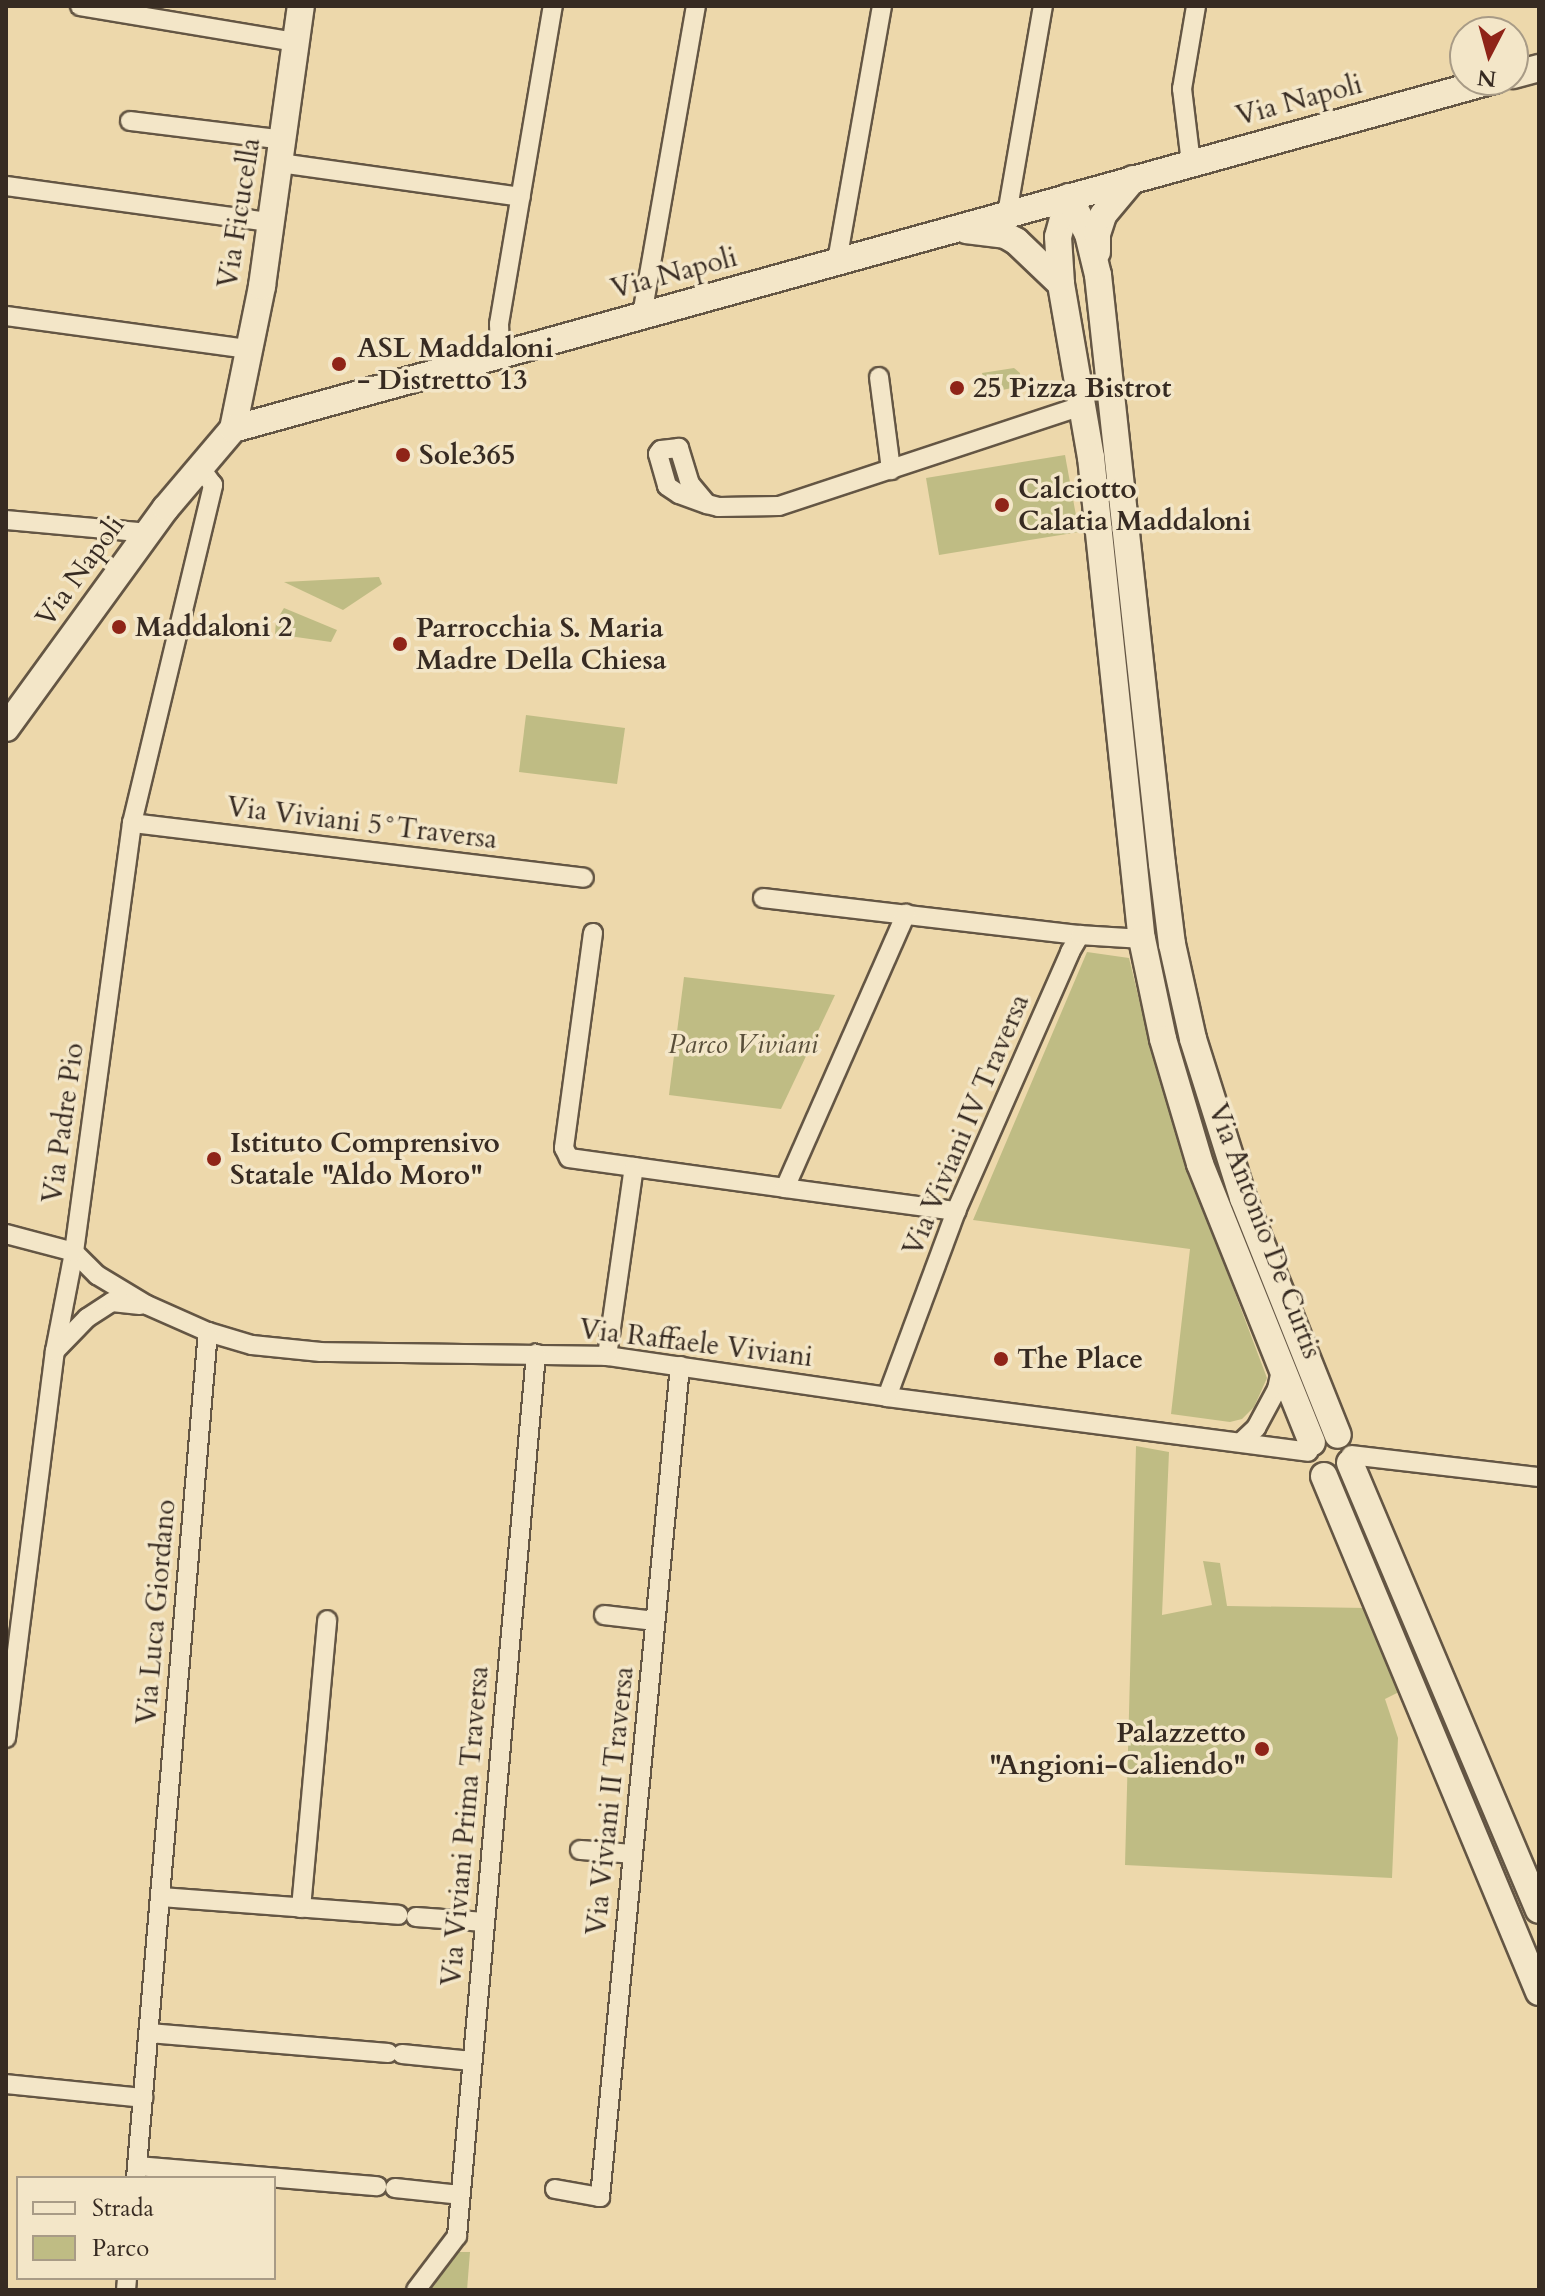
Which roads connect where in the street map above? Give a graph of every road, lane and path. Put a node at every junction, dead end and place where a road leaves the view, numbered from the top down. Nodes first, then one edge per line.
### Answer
1 (80, 6) edge
2 (301, 6) edge
3 (553, 6) edge
4 (696, 6) edge
5 (882, 6) edge
6 (1043, 6) edge
7 (1196, 6) edge
8 (296, 42) junction
9 (1449, 92) edge
10 (130, 121) dead end
11 (282, 151) junction
12 (1191, 163) junction
13 (1133, 179) junction
14 (6, 186) edge
15 (521, 197) junction
16 (1069, 197) junction
17 (1007, 214) junction
18 (270, 222) junction
19 (954, 229) junction
20 (837, 261) junction
21 (1098, 275) junction
22 (1061, 284) junction
23 (642, 315) junction
24 (6, 316) edge
25 (247, 349) junction
26 (500, 352) junction
27 (879, 377) dead end
28 (1082, 406) junction
29 (233, 429) junction
30 (200, 467) junction
31 (891, 470) junction
32 (707, 504) dead end
33 (166, 508) junction
34 (6, 520) edge
35 (205, 521) junction
36 (148, 533) junction
37 (6, 728) edge
38 (1138, 755) junction
39 (132, 823) junction
40 (584, 878) dead end
41 (763, 898) dead end
42 (906, 914) junction
43 (593, 933) dead end
44 (1080, 935) junction
45 (1142, 939) junction
46 (634, 1167) junction
47 (785, 1188) junction
48 (956, 1211) junction
49 (6, 1234) edge
50 (74, 1252) junction
51 (147, 1305) junction
52 (208, 1332) junction
53 (55, 1351) junction
54 (536, 1354) junction
55 (607, 1356) junction
56 (680, 1366) junction
57 (1282, 1366) junction
58 (887, 1397) junction
59 (1241, 1442) junction
60 (1310, 1447) junction
61 (1347, 1451) junction
62 (1324, 1476) junction
63 (1539, 1477) edge
64 (21, 1605) junction
65 (604, 1615) dead end
66 (327, 1620) dead end
67 (655, 1621) junction
68 (6, 1637) edge
69 (6, 1738) edge
70 (580, 1850) dead end
71 (633, 1854) junction
72 (161, 1897) junction
73 (301, 1908) junction
74 (1539, 1910) edge
75 (485, 1922) junction
76 (1539, 1992) edge
77 (149, 2033) junction
78 (472, 2061) junction
79 (6, 2084) edge
80 (143, 2098) junction
81 (136, 2172) edge
82 (203, 2176) edge
83 (276, 2180) edge
84 (555, 2189) dead end
85 (460, 2195) junction
86 (416, 2290) edge

1 - 8 street
2 - 8 street, Via Ficucella
3 - 15 street
4 - 23 street
5 - 20 street
6 - 17 street
7 - 12 street
8 - 11 street, Via Ficucella
9 - 12 street, Via Napoli
10 - 11 street
11 - 15 street
11 - 18 street, Via Ficucella
12 - 13 street, Via Napoli
13 - 16 street, Via Napoli
13 - 21 street, Via Antonio De Curtis
14 - 18 street
15 - 26 street
16 - 17 street, Via Napoli
16 - 21 street, Via Antonio De Curtis
16 - 22 street, Via Antonio De Curtis
17 - 19 street, Via Napoli
18 - 25 street, Via Ficucella
19 - 20 street, Via Napoli
19 - 22 street
20 - 23 street, Via Napoli
21 - 38 street, Via Antonio De Curtis
22 - 28 street, Via Antonio De Curtis
23 - 26 street, Via Napoli
24 - 25 street
25 - 29 street, Via Ficucella
26 - 29 street, Via Napoli
27 - 31 street
28 - 31 street
28 - 38 street, Via Antonio De Curtis
29 - 30 street, Via Napoli
30 - 33 street, Via Napoli
30 - 35 street, Via Padre Pio
31 - 32 street
33 - 35 street
33 - 36 street, Via Napoli
34 - 36 street
35 - 39 street, Via Padre Pio
36 - 37 street, Via Napoli
38 - 45 street, Via Antonio De Curtis
38 - 61 street, Via Antonio De Curtis
39 - 40 street, Via Viviani 5°Traversa
39 - 50 street, Via Padre Pio
41 - 42 street
42 - 44 street
42 - 47 street
43 - 46 street
44 - 45 street
44 - 48 street, Via Viviani IV Traversa
45 - 57 street, Via Antonio De Curtis
46 - 47 street
46 - 55 street
47 - 48 street
48 - 58 street, Via Viviani IV Traversa
49 - 50 street, Via Raffaele Viviani
50 - 51 street, Via Raffaele Viviani
50 - 53 street, Via Padre Pio
51 - 52 street, Via Raffaele Viviani
51 - 53 street, Via Raffaele Viviani
52 - 54 street, Via Raffaele Viviani
52 - 72 street, Via Luca Giordano
53 - 64 street, Via Padre Pio
54 - 55 street, Via Raffaele Viviani
54 - 75 street, Via Viviani Prima Traversa
55 - 56 street, Via Raffaele Viviani
56 - 58 street, Via Raffaele Viviani
56 - 67 street, Via Viviani II Traversa
57 - 59 street
57 - 60 street, Via Antonio De Curtis
58 - 59 street, Via Raffaele Viviani
59 - 60 street, Via Raffaele Viviani
60 - 61 street
60 - 62 street, Via Antonio De Curtis
61 - 62 street
61 - 63 street
61 - 74 street, Via Antonio De Curtis
62 - 76 street, Via Antonio De Curtis
64 - 68 street
64 - 69 street, Via Padre Pio
65 - 67 street
66 - 73 street
67 - 71 street, Via Viviani II Traversa
70 - 71 street
71 - 84 street, Via Viviani II Traversa
72 - 73 street
72 - 77 street, Via Luca Giordano
73 - 75 street
75 - 78 street, Via Viviani Prima Traversa
77 - 78 street
77 - 80 street, Via Luca Giordano
78 - 85 street, Via Viviani Prima Traversa
79 - 80 street
80 - 81 street, Via Luca Giordano
81 - 82 street, Via Luca Giordano
83 - 85 street, Via Luca Giordano
85 - 86 street, Via Viviani Prima Traversa

